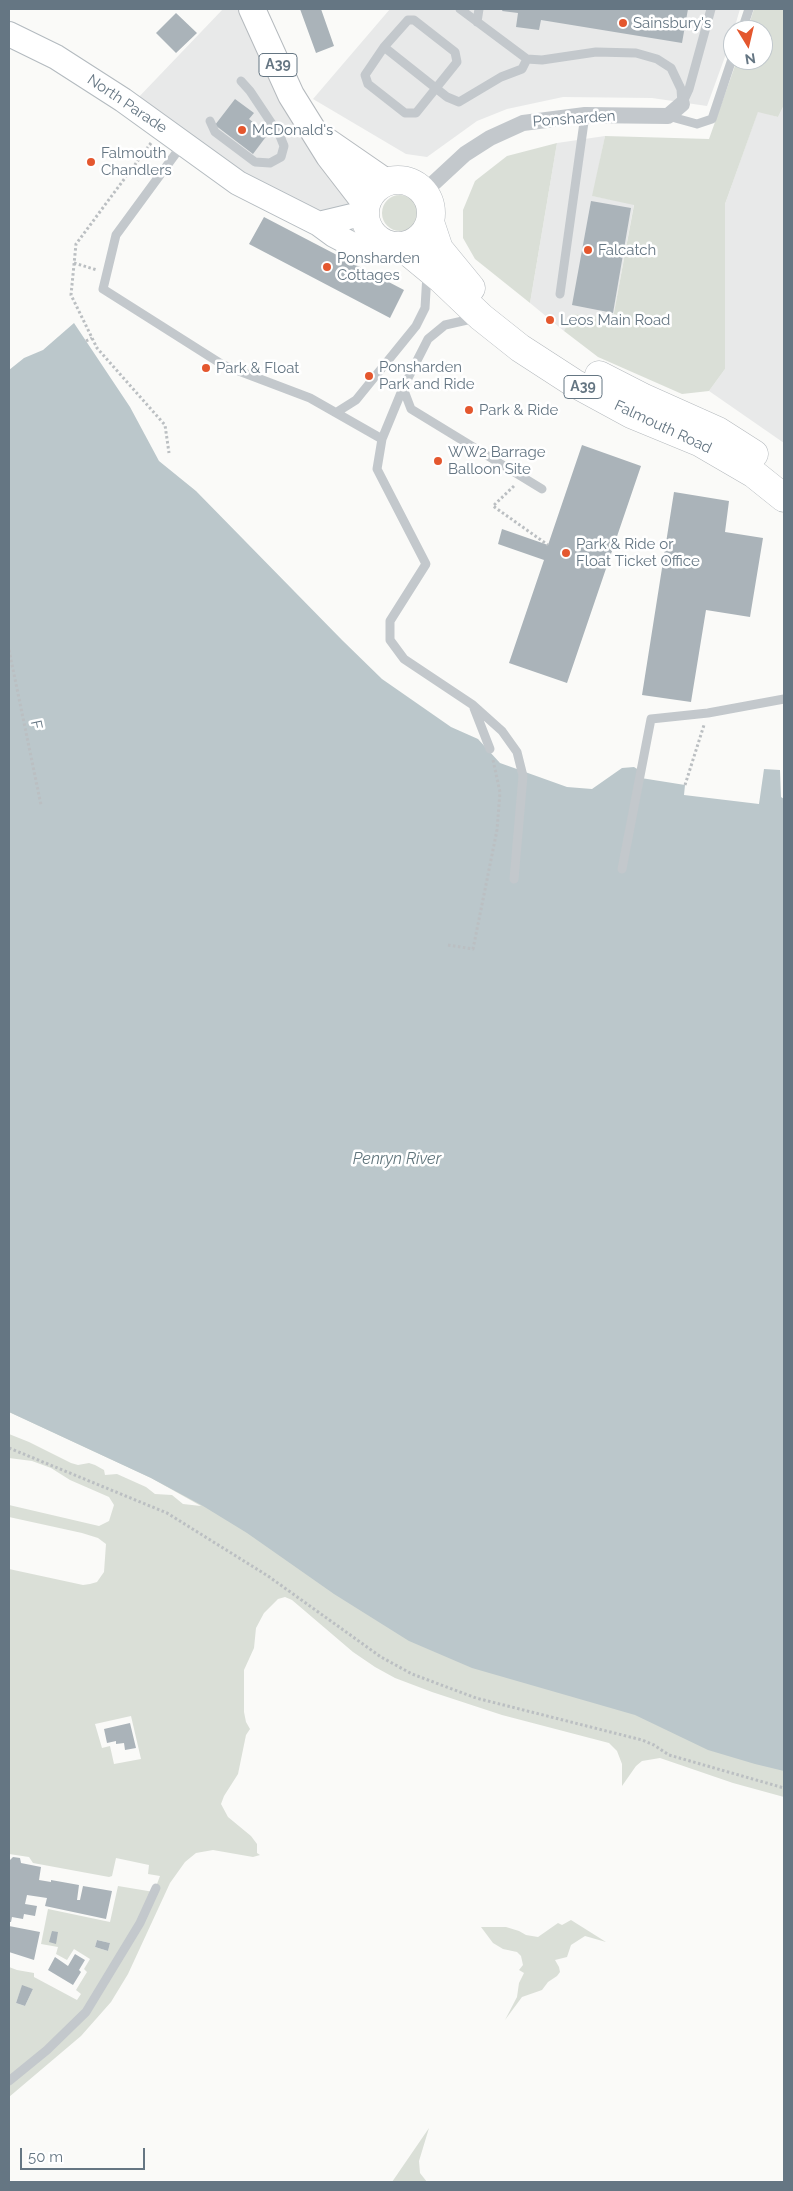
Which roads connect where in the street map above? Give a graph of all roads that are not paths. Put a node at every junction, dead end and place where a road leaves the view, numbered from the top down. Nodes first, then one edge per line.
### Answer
1 (252, 9) edge
2 (460, 9) edge
3 (479, 9) edge
4 (711, 9) edge
5 (477, 22) junction
6 (9, 34) edge
7 (384, 47) junction
8 (527, 59) junction
9 (728, 70) edge
10 (241, 81) dead end
11 (436, 88) junction
12 (682, 104) junction
13 (585, 115) junction
14 (668, 116) junction
15 (307, 120) junction
16 (210, 121) dead end
17 (183, 143) junction
18 (386, 182) junction
19 (424, 192) junction
20 (366, 208) junction
21 (430, 222) junction
22 (319, 224) junction
23 (392, 244) junction
24 (427, 268) junction
25 (560, 294) dead end
26 (481, 317) junction
27 (403, 388) junction
28 (336, 412) junction
29 (382, 439) junction
30 (784, 476) edge
31 (542, 489) dead end
32 (784, 498) edge
33 (784, 699) edge
34 (473, 705) junction
35 (490, 750) road end
36 (622, 869) dead end
37 (514, 879) dead end
38 (156, 1888) dead end
39 (9, 2081) edge

1 - 15 main road, A39
2 - 5 lane
3 - 5 lane
4 - 12 lane
5 - 8 lane
6 - 17 street, North Parade
7 - 11 lane
7 - 11 lane
7 - 11 lane
8 - 11 lane
8 - 12 lane
9 - 14 lane
10 - 16 lane
12 - 14 street
13 - 14 street, Ponsharden
13 - 19 street, Ponsharden
13 - 25 lane
15 - 18 main road, A39
15 - 20 main road, A39
17 - 22 street, North Parade
17 - 28 lane
18 - 19 highway
18 - 20 highway
19 - 21 highway, Falmouth Road
20 - 22 street
20 - 23 highway, Falmouth Road
21 - 23 highway
21 - 30 highway, Falmouth Road / A39
22 - 23 street, North Parade
23 - 24 highway, Falmouth Road / A39
24 - 26 highway, Falmouth Road / A39
24 - 28 lane
26 - 27 lane
26 - 32 highway, Falmouth Road / A39
27 - 29 lane
27 - 31 lane
28 - 29 lane
29 - 34 lane
33 - 36 lane
34 - 35 lane
34 - 37 lane
38 - 39 lane

